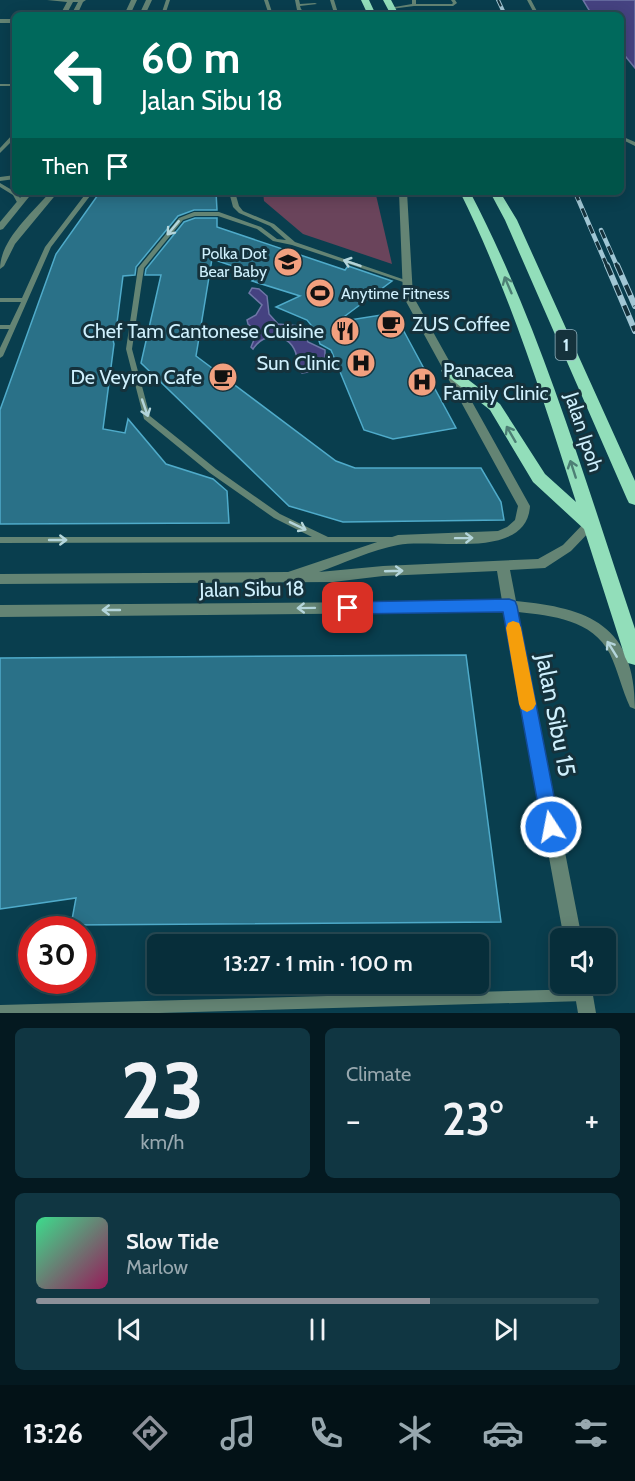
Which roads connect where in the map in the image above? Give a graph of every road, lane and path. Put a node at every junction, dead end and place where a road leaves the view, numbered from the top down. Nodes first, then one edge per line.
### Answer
1 (50, 0) edge
2 (66, 0) edge
3 (71, 0) edge
4 (82, 0) edge
5 (387, 0) edge
6 (453, 0) edge
7 (414, 2) edge
8 (297, 3) edge
9 (315, 4) dead end
10 (393, 12) edge
11 (12, 138) edge
12 (0, 151) edge
13 (0, 182) edge
14 (12, 192) edge
15 (16, 195) edge
16 (27, 195) edge
17 (51, 195) edge
18 (88, 195) edge
19 (233, 195) edge
20 (403, 195) edge
21 (467, 195) edge
22 (497, 195) edge
23 (20, 203) junction
24 (0, 227) edge
25 (293, 243) junction
26 (0, 266) edge
27 (408, 282) junction
28 (0, 300) edge
29 (24, 300) junction
30 (0, 327) edge
31 (13, 327) junction
32 (0, 356) edge
33 (448, 370) junction
34 (635, 499) edge
35 (590, 524) junction
36 (0, 540) edge
37 (327, 540) junction
38 (398, 540) junction
39 (503, 567) junction
40 (286, 578) junction
41 (0, 579) edge
42 (509, 606) junction
43 (0, 611) edge
44 (635, 657) edge
45 (635, 702) edge
46 (571, 928) edge
47 (584, 997) edge
48 (0, 1011) edge

1 - 2 street
2 - 3 street
3 - 4 street
5 - 10 highway
6 - 7 lane
7 - 10 lane
8 - 9 lane
11 - 12 lane
13 - 14 lane
15 - 23 lane
16 - 23 street
17 - 26 street
18 - 29 lane
19 - 25 lane
20 - 27 street
35 -> 21 highway, Jalan Ipoh / 1
22 - 34 highway, Jalan Ipoh / 1
23 - 24 street
27 -> 25 lane
25 -> 37 lane
27 - 33 street
28 - 29 lane
29 - 31 lane
30 - 31 lane
31 - 32 lane
35 -> 33 highway
38 -> 33 street
35 - 39 street, Jalan Sibu 18
35 - 44 highway, Jalan Ipoh / 1
36 -> 37 lane
37 - 38 lane
38 - 40 street
40 -> 39 street, Jalan Sibu 18
39 - 42 street, Jalan Sibu 15
40 - 41 street, Jalan Sibu 18
42 -> 43 street, Jalan Sibu 18
45 -> 42 street, Jalan Sibu 18
42 - 46 street, Jalan Sibu 15
47 - 48 lane

